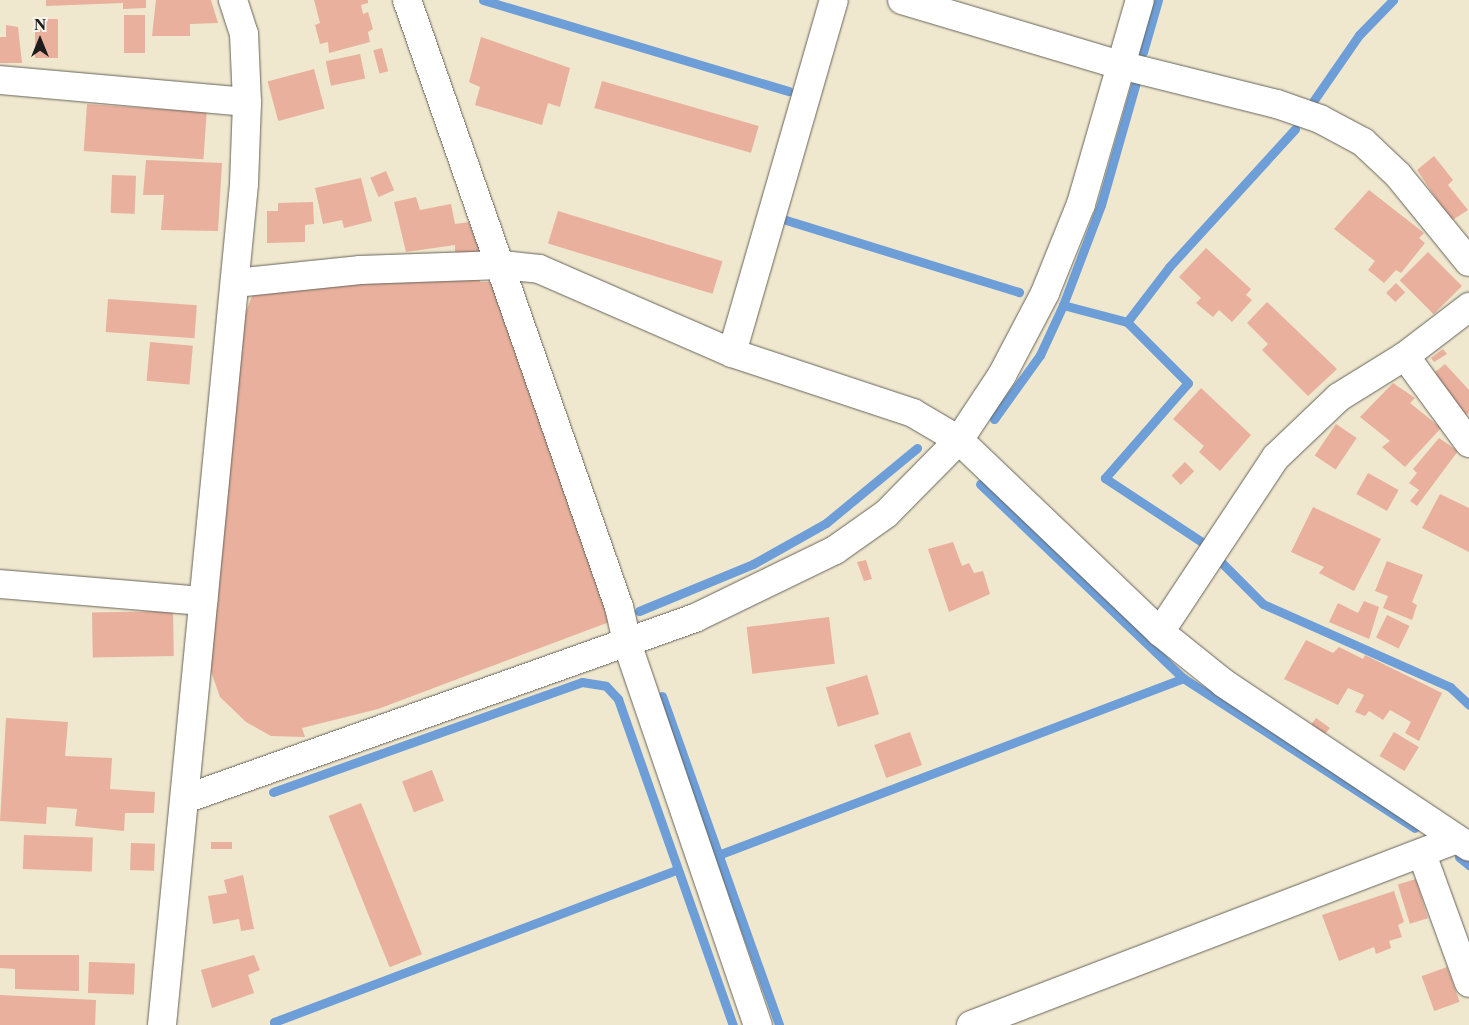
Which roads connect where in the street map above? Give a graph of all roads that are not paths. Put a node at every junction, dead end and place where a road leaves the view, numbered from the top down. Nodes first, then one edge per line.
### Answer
1 (233, 0) edge
2 (407, 0) edge
3 (834, 0) edge
4 (902, 0) edge
5 (1140, 0) edge
6 (1120, 65) junction
7 (0, 80) edge
8 (247, 102) junction
9 (1469, 262) edge
10 (502, 265) junction
11 (235, 283) junction
12 (1469, 307) edge
13 (732, 353) junction
14 (1405, 356) junction
15 (959, 440) junction
16 (1469, 443) edge
17 (0, 584) edge
18 (203, 601) junction
19 (1160, 632) junction
20 (627, 644) junction
21 (185, 798) junction
22 (1463, 843) edge
23 (1422, 854) junction
24 (1469, 983) edge
25 (162, 1025) edge
26 (758, 1025) edge
27 (971, 1025) edge

1 - 8 street
2 - 10 street
3 - 13 street
4 - 6 street
5 - 6 street
6 - 9 street
6 - 15 street
7 - 8 street
8 - 11 street
10 - 11 street
10 - 13 street
10 - 20 street
11 - 18 street
12 - 14 street
13 - 15 street
14 - 16 street
14 - 19 street
15 - 19 street
15 - 20 street
17 - 18 street
18 - 21 street
19 - 22 street
20 - 21 street
20 - 26 street
21 - 25 street
22 - 23 street
23 - 24 street
23 - 27 street

